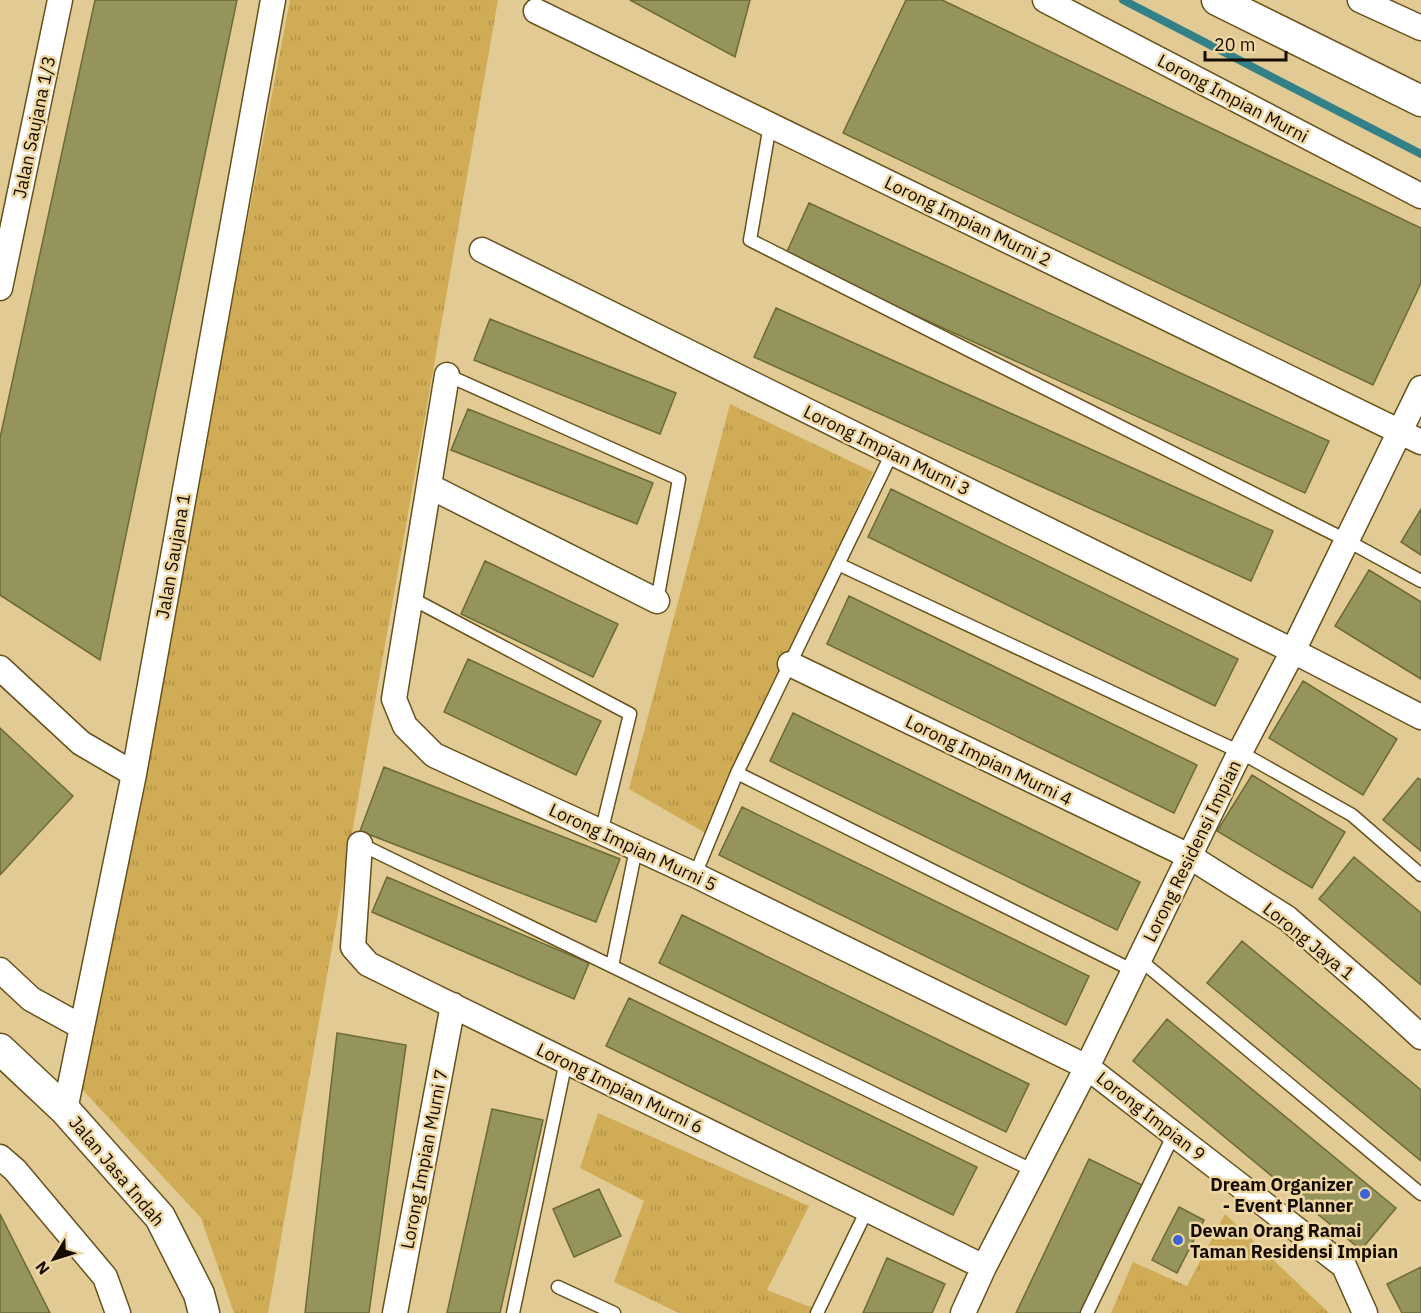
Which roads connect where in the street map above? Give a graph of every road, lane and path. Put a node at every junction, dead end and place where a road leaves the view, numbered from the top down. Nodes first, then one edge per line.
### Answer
1 (60, 0) edge
2 (273, 0) edge
3 (1045, 0) edge
4 (1217, 0) edge
5 (1360, 0) edge
6 (536, 11) dead end
7 (1421, 28) edge
8 (1421, 101) edge
9 (770, 125) junction
10 (1421, 196) edge
11 (483, 249) dead end
12 (0, 288) edge
13 (447, 375) joint
14 (1421, 388) edge
15 (1410, 437) edge
16 (892, 453) junction
17 (429, 486) junction
18 (1346, 540) junction
19 (838, 564) junction
20 (1421, 581) edge
21 (411, 598) junction
22 (657, 601) joint
23 (1293, 651) junction
24 (790, 664) junction
25 (0, 668) edge
26 (1421, 717) edge
27 (1240, 752) junction
28 (737, 773) junction
29 (134, 774) junction
30 (602, 833) junction
31 (360, 844) joint
32 (636, 849) junction
33 (1189, 856) junction
34 (695, 875) junction
35 (1421, 875) edge
36 (1137, 965) junction
37 (612, 966) junction
38 (0, 970) edge
39 (453, 1005) junction
40 (82, 1027) junction
41 (1421, 1037) edge
42 (0, 1049) edge
43 (566, 1061) junction
44 (1087, 1067) junction
45 (65, 1110) junction
46 (1174, 1134) junction
47 (0, 1157) edge
48 (1034, 1172) junction
49 (1421, 1194) edge
50 (867, 1210) junction
51 (984, 1267) junction
52 (558, 1287) dead end
53 (118, 1313) edge
54 (204, 1313) edge
55 (395, 1313) edge
56 (513, 1313) edge
57 (614, 1313) edge
58 (817, 1313) edge
59 (963, 1313) edge
60 (1087, 1313) edge
61 (1365, 1313) edge

1 - 12 street, Jalan Saujana 1/3
2 - 29 street, Jalan Saujana 1
3 - 10 street, Lorong Impian Murni
4 - 8 street
5 - 7 street
6 - 9 street, Lorong Impian Murni 2
9 - 15 street, Lorong Impian Murni 2
9 - 18 lane
11 - 16 street, Lorong Impian Murni 3
13 - 17 street, Lorong Impian Murni 5
13 - 22 lane
14 - 15 street, Lorong Residensi Impian
15 - 18 street, Lorong Residensi Impian
16 - 19 lane
16 - 23 street, Lorong Impian Murni 3
17 - 21 street, Lorong Impian Murni 5
17 - 22 street
18 - 20 lane
18 - 23 street, Lorong Residensi Impian
19 - 24 lane
19 - 27 lane
21 - 30 street, Lorong Impian Murni 5
21 - 30 lane
23 - 26 street, Lorong Impian Murni 3
23 - 27 street, Lorong Residensi Impian
24 - 28 lane
24 - 33 street, Lorong Impian Murni 4
25 - 29 street
27 - 33 street, Lorong Residensi Impian
27 - 35 lane
28 - 34 lane
28 - 36 lane
29 - 40 street, Jalan Saujana 1
30 - 32 street, Lorong Impian Murni 5
31 - 37 lane
31 - 39 street, Lorong Impian Murni 6
32 - 34 street, Lorong Impian Murni 5
32 - 37 lane
33 - 36 street, Lorong Residensi Impian
33 - 41 street, Lorong Jaya 1
34 - 44 street, Lorong Impian Murni 5
36 - 44 street, Lorong Residensi Impian
36 - 49 lane
37 - 48 lane
38 - 40 street
39 - 43 street, Lorong Impian Murni 6
39 - 55 street, Lorong Impian Murni 7
40 - 45 street, Jalan Saujana 1
42 - 45 street, Jalan Jasa Indah
43 - 50 street, Lorong Impian Murni 6
43 - 56 lane
44 - 46 street, Lorong Impian 9
44 - 48 street, Lorong Residensi Impian
45 - 54 street, Jalan Jasa Indah
46 - 60 lane
46 - 61 street, Lorong Impian 9
47 - 53 street
48 - 51 street, Lorong Residensi Impian
50 - 51 street, Lorong Impian Murni 6
50 - 58 lane
51 - 59 street, Lorong Residensi Impian
52 - 57 lane

